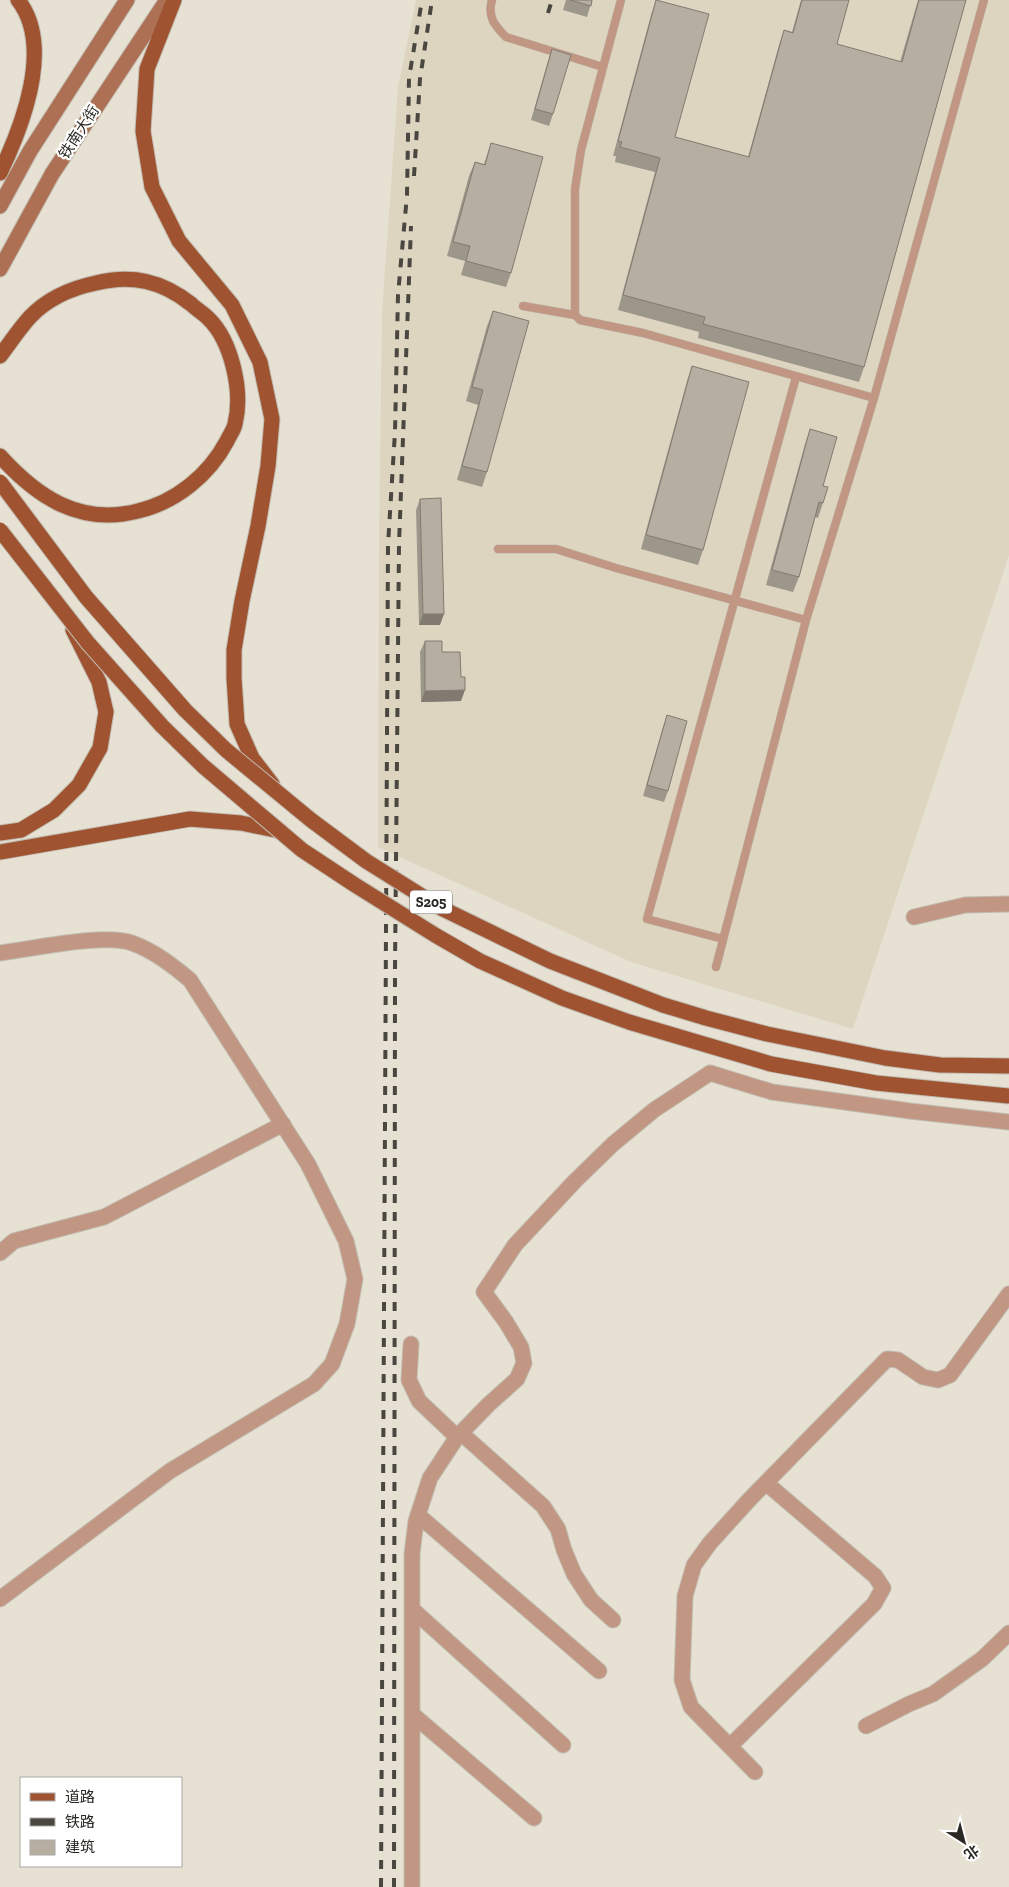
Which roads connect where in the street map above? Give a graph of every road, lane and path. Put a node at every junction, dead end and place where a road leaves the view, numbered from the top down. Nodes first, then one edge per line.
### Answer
1 (18, 0) edge
2 (127, 0) edge
3 (167, 0) edge
4 (174, 0) edge
5 (492, 0) edge
6 (621, 0) edge
7 (984, 0) edge
8 (603, 67) junction
9 (0, 173) edge
10 (0, 206) edge
11 (0, 269) edge
12 (523, 306) dead end
13 (575, 316) junction
14 (0, 356) edge
15 (796, 377) junction
16 (874, 398) junction
17 (0, 456) edge
18 (0, 482) edge
19 (0, 530) edge
20 (498, 549) dead end
21 (734, 600) junction
22 (66, 615) junction
23 (806, 620) junction
24 (281, 795) junction
25 (280, 831) junction
26 (0, 833) edge
27 (0, 852) edge
28 (1009, 904) edge
29 (914, 917) dead end
30 (723, 939) junction
31 (0, 953) edge
32 (716, 967) dead end
33 (1009, 1066) edge
34 (1009, 1096) edge
35 (1009, 1122) edge
36 (283, 1124) junction
37 (0, 1252) edge
38 (1009, 1294) edge
39 (411, 1344) dead end
40 (459, 1435) junction
41 (766, 1483) junction
42 (418, 1515) junction
43 (0, 1600) edge
44 (412, 1609) junction
45 (613, 1620) dead end
46 (1009, 1633) edge
47 (599, 1671) dead end
48 (412, 1714) junction
49 (866, 1726) dead end
50 (563, 1745) dead end
51 (730, 1746) junction
52 (754, 1772) dead end
53 (534, 1818) dead end
54 (412, 1887) edge

1 - 9 main road
2 - 10 main road, 铁南大街
3 - 11 main road, 铁南大街
4 - 24 main road, bridge
5 - 8 lane
6 - 8 lane
7 - 16 lane
8 - 13 lane
12 - 13 lane
13 - 15 lane
14 - 17 main road
15 - 16 lane
15 - 21 lane
16 - 23 lane
18 - 24 main road, S205, bridge
19 - 22 main road, S205, bridge
20 - 21 lane
21 - 23 lane
21 - 30 lane
22 - 25 main road, S205, bridge
22 - 26 main road, bridge
23 - 30 lane
24 - 33 main road, S205, bridge
25 - 27 main road
25 - 34 main road, S205, bridge
28 - 29 street
30 - 32 lane
31 - 36 street
35 - 40 street
36 - 37 street
36 - 43 street
38 - 41 street
39 - 40 street
40 - 42 street
40 - 45 street
41 - 51 street
41 - 51 street
42 - 44 street
42 - 47 street
44 - 48 street
44 - 50 street
46 - 49 street
48 - 53 street
48 - 54 street
51 - 52 street

